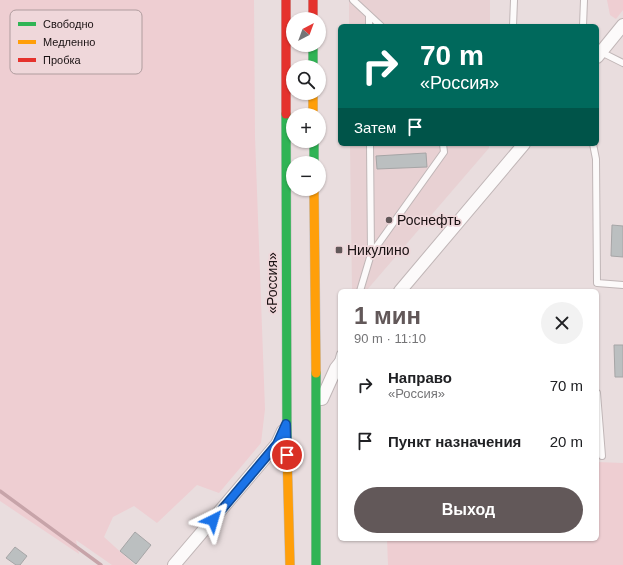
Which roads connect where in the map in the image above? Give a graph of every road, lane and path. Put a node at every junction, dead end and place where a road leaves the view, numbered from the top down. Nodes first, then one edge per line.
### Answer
1 (286, 0) edge
2 (313, 0) edge
3 (353, 0) edge
4 (514, 0) edge
5 (584, 0) edge
6 (313, 12) edge
7 (369, 16) junction
8 (369, 24) edge
9 (379, 24) edge
10 (513, 24) edge
11 (583, 24) edge
12 (623, 25) edge
13 (599, 54) edge
14 (623, 63) edge
15 (370, 146) edge
16 (443, 146) edge
17 (522, 146) edge
18 (593, 146) edge
19 (314, 196) edge
20 (371, 254) junction
21 (597, 283) junction
22 (623, 285) edge
23 (361, 289) edge
24 (402, 289) edge
25 (597, 289) edge
26 (338, 365) edge
27 (317, 410) junction
28 (599, 418) edge
29 (286, 424) junction
30 (602, 456) dead end
31 (174, 565) edge
32 (290, 565) edge
33 (316, 565) edge

1 - 29 highway, «Россия»
2 - 6 highway
3 - 7 lane
4 - 10 lane
5 - 11 lane
7 - 8 lane
7 - 9 lane
12 - 13 street
13 - 14 lane
15 - 20 lane
16 - 20 lane
17 - 24 street
18 - 21 lane
19 - 27 highway
20 - 23 lane
21 - 22 lane
21 - 25 lane
26 - 27 street
27 - 33 highway
28 - 30 lane
29 - 31 street
29 - 32 highway, «Россия»

